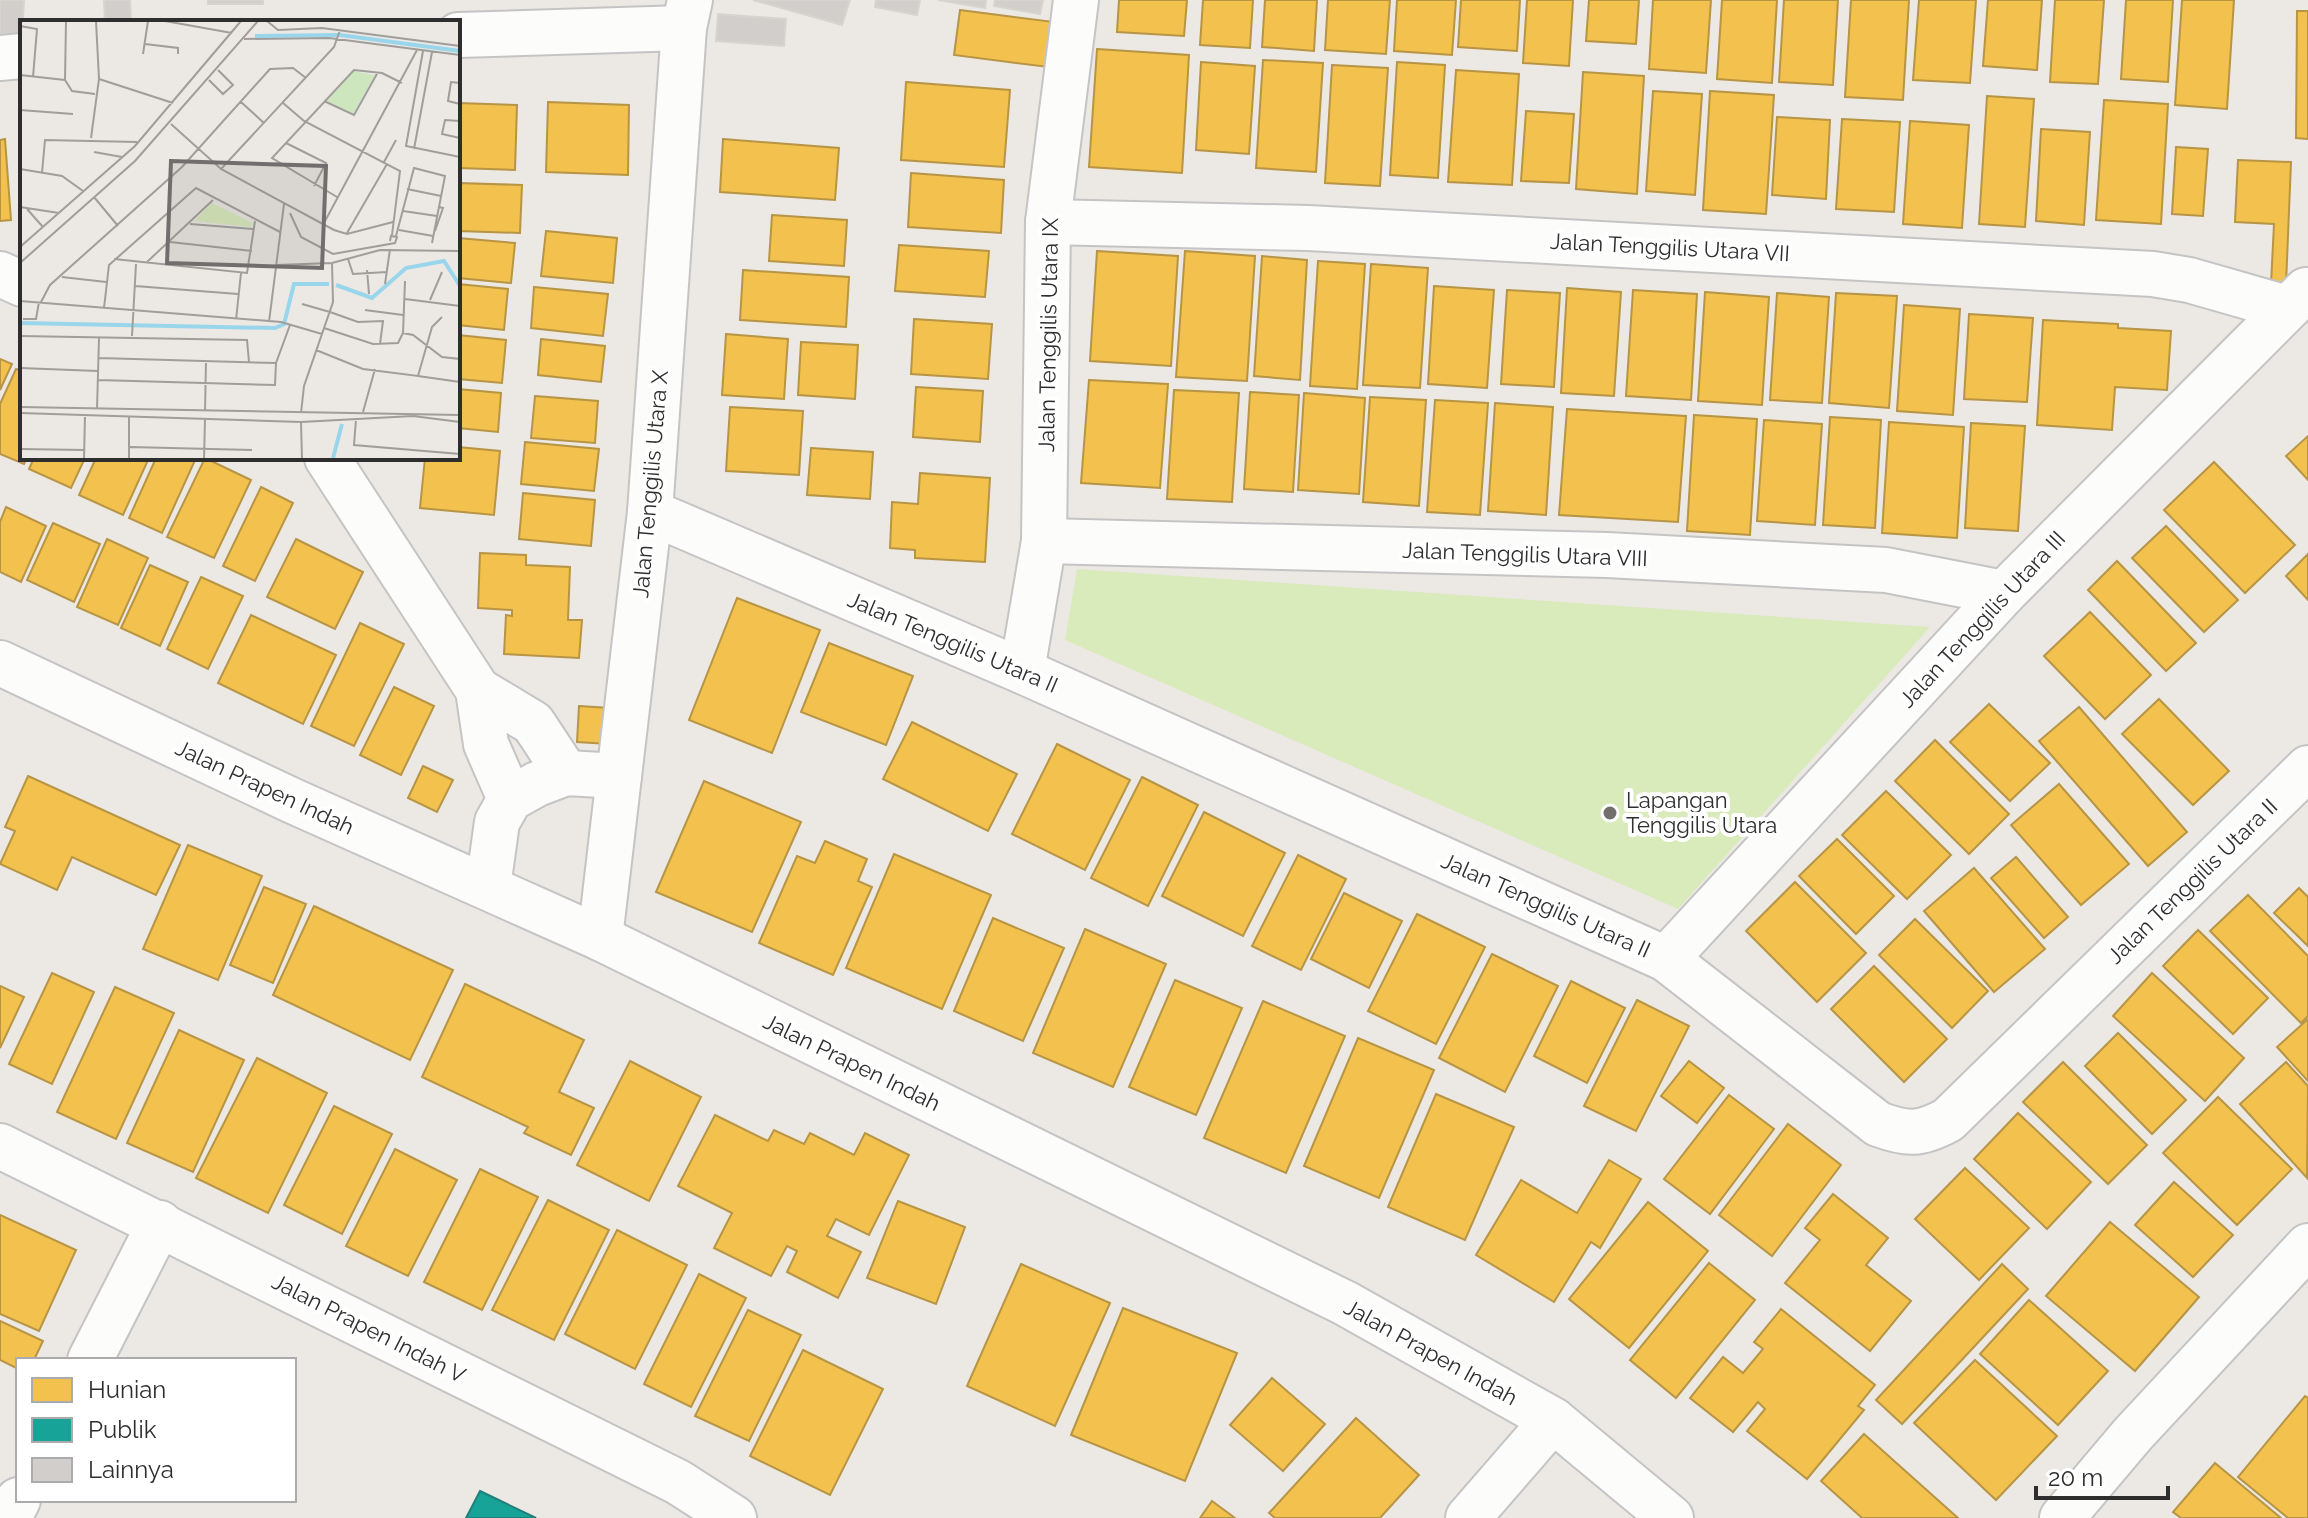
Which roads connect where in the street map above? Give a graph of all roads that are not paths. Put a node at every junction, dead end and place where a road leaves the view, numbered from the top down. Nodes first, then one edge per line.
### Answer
1 (1076, 0) edge
2 (687, 14) edge
3 (460, 35) edge
4 (20, 56) edge
5 (0, 58) edge
6 (1048, 222) junction
7 (0, 274) edge
8 (20, 283) edge
9 (2298, 298) edge
10 (328, 460) edge
11 (650, 512) junction
12 (1044, 541) junction
13 (2004, 593) junction
14 (1, 668) edge
15 (1022, 671) junction
16 (478, 690) junction
17 (2308, 768) edge
18 (566, 773) junction
19 (619, 776) junction
20 (510, 799) junction
21 (488, 887) junction
22 (600, 938) junction
23 (1666, 959) junction
24 (0, 1146) edge
25 (160, 1223) junction
26 (2308, 1246) edge
27 (91, 1358) edge
28 (1553, 1420) junction
29 (734, 1518) edge
30 (1468, 1518) edge
31 (1671, 1518) edge
32 (2062, 1518) edge

1 - 6 street, Jalan Tenggilis Utara IX
2 - 3 street
2 - 11 street, Jalan Tenggilis Utara X
4 - 5 street
6 - 9 street, Jalan Tenggilis Utara VII
6 - 12 street, Jalan Tenggilis Utara IX
7 - 8 street
9 - 13 street, Jalan Tenggilis Utara III
10 - 16 street
11 - 15 street, Jalan Tenggilis Utara II
11 - 19 street, Jalan Tenggilis Utara X
12 - 13 street, Jalan Tenggilis Utara VIII
12 - 15 street, Jalan Tenggilis Utara IX
13 - 23 street, Jalan Tenggilis Utara III
14 - 21 street, Jalan Prapen Indah
15 - 23 street, Jalan Tenggilis Utara II
16 - 18 street
16 - 20 street
17 - 23 street, Jalan Tenggilis Utara II
18 - 19 street
18 - 20 street
19 - 22 street, Jalan Tenggilis Utara X
20 - 21 street
21 - 22 street, Jalan Prapen Indah
22 - 28 street, Jalan Prapen Indah
24 - 25 street, Jalan Prapen Indah V
25 - 27 street
25 - 29 street, Jalan Prapen Indah V
26 - 32 street
28 - 30 street
28 - 31 street, Jalan Prapen Indah

